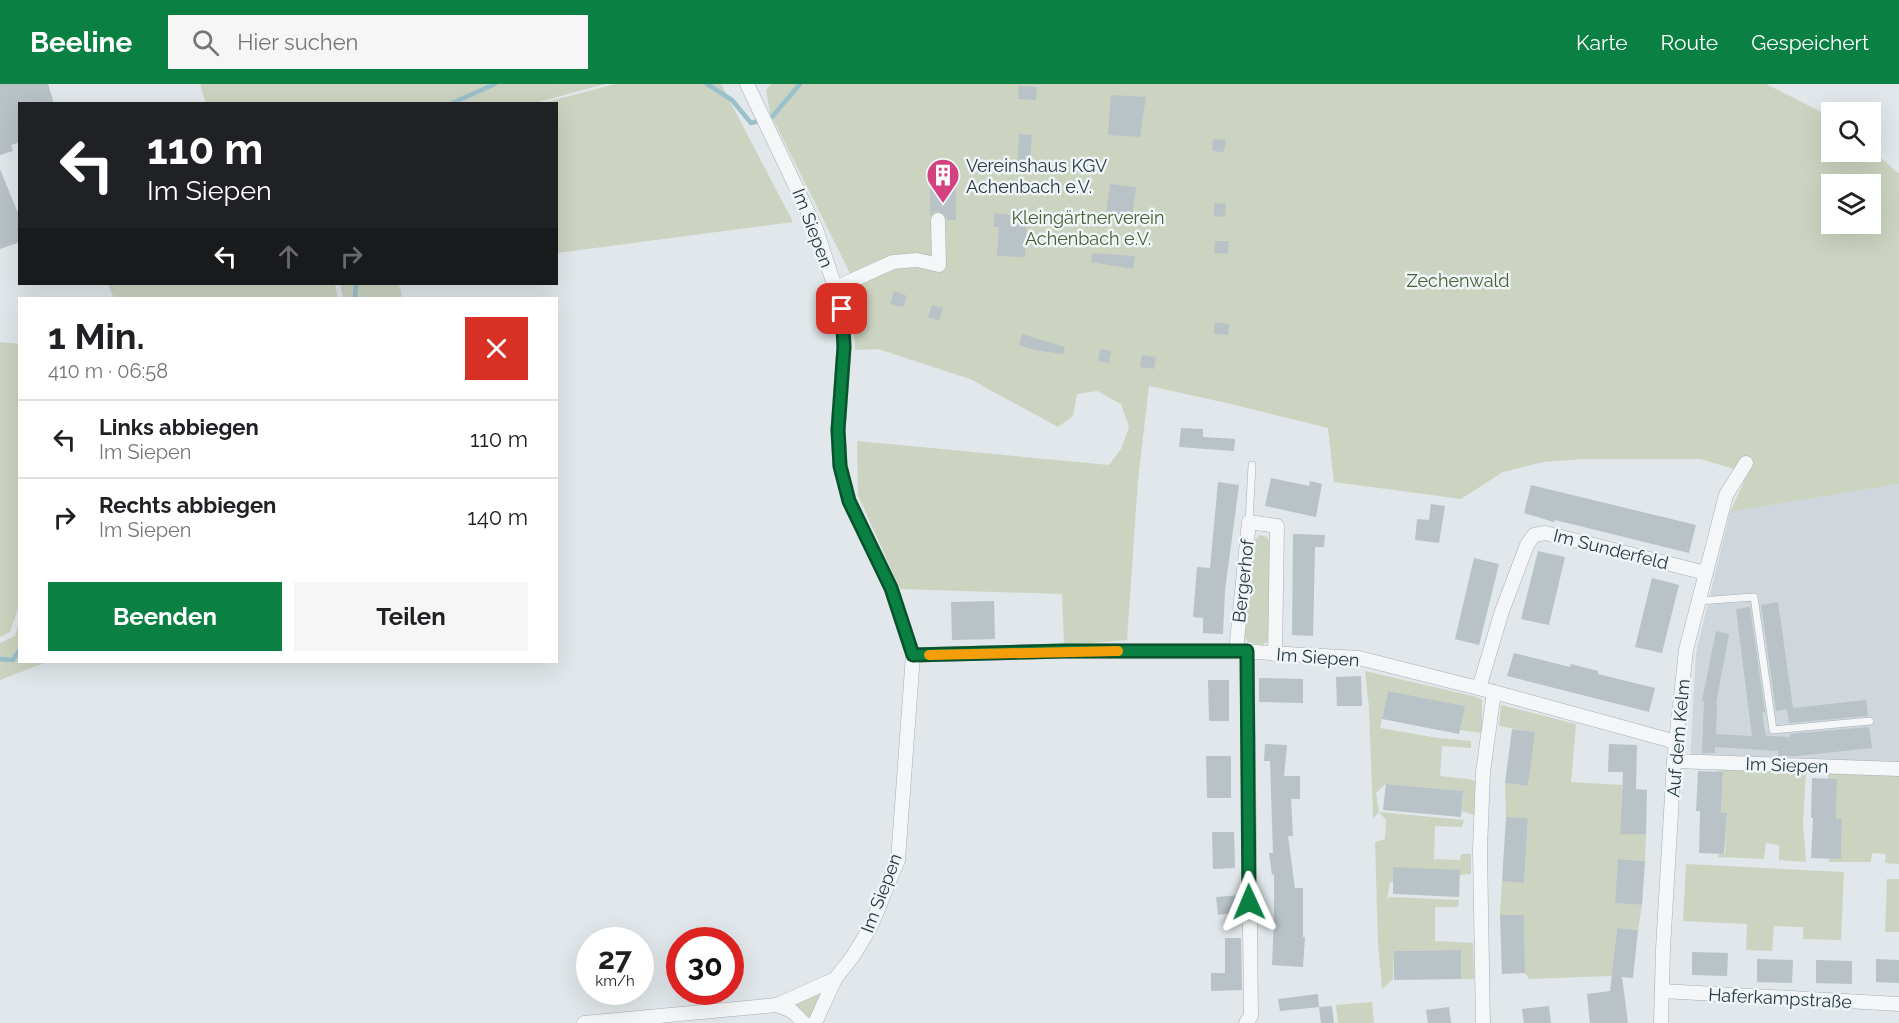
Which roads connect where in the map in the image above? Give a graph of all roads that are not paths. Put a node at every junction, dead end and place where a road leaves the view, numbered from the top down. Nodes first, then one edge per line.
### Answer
1 (747, 84) edge
2 (938, 220) dead end
3 (835, 288) junction
4 (1746, 463) dead end
5 (1252, 465) dead end
6 (1249, 522) junction
7 (1706, 573) junction
8 (1698, 601) junction
9 (1242, 651) junction
10 (1275, 654) junction
11 (913, 655) junction
12 (1479, 688) junction
13 (1494, 692) junction
14 (1870, 721) dead end
15 (1676, 742) junction
16 (1674, 761) junction
17 (1899, 770) edge
18 (835, 979) junction
19 (1662, 991) junction
20 (1899, 1004) edge
21 (777, 1005) junction
22 (584, 1023) edge
23 (804, 1023) edge
24 (815, 1023) edge
25 (1246, 1023) edge
26 (1483, 1023) edge
27 (1661, 1023) edge

1 - 3 street, Im Siepen
2 - 3 street
3 - 11 street, Im Siepen
4 - 7 street, Auf dem Kelm
5 - 6 lane
6 - 9 street, Bergerhof
6 - 10 street, Bergerhof
7 - 8 street, Auf dem Kelm
7 - 12 street, Im Sunderfeld
8 - 14 lane
8 - 15 street, Auf dem Kelm
9 - 10 street, Im Siepen
9 - 11 street, Im Siepen
9 - 25 street, Bergerhof
10 - 12 street, Im Siepen
11 - 18 street, Im Siepen
12 - 13 street, Im Siepen
13 - 15 street, Im Siepen
13 - 26 street
15 - 16 street, Auf dem Kelm
16 - 17 street, Im Siepen
16 - 19 street, Auf dem Kelm
18 - 21 street, Im Siepen
18 - 24 street, Im Siepen
19 - 20 street, Haferkampstraße
19 - 27 street, Auf dem Kelm
21 - 22 street, Im Siepen
21 - 23 street

